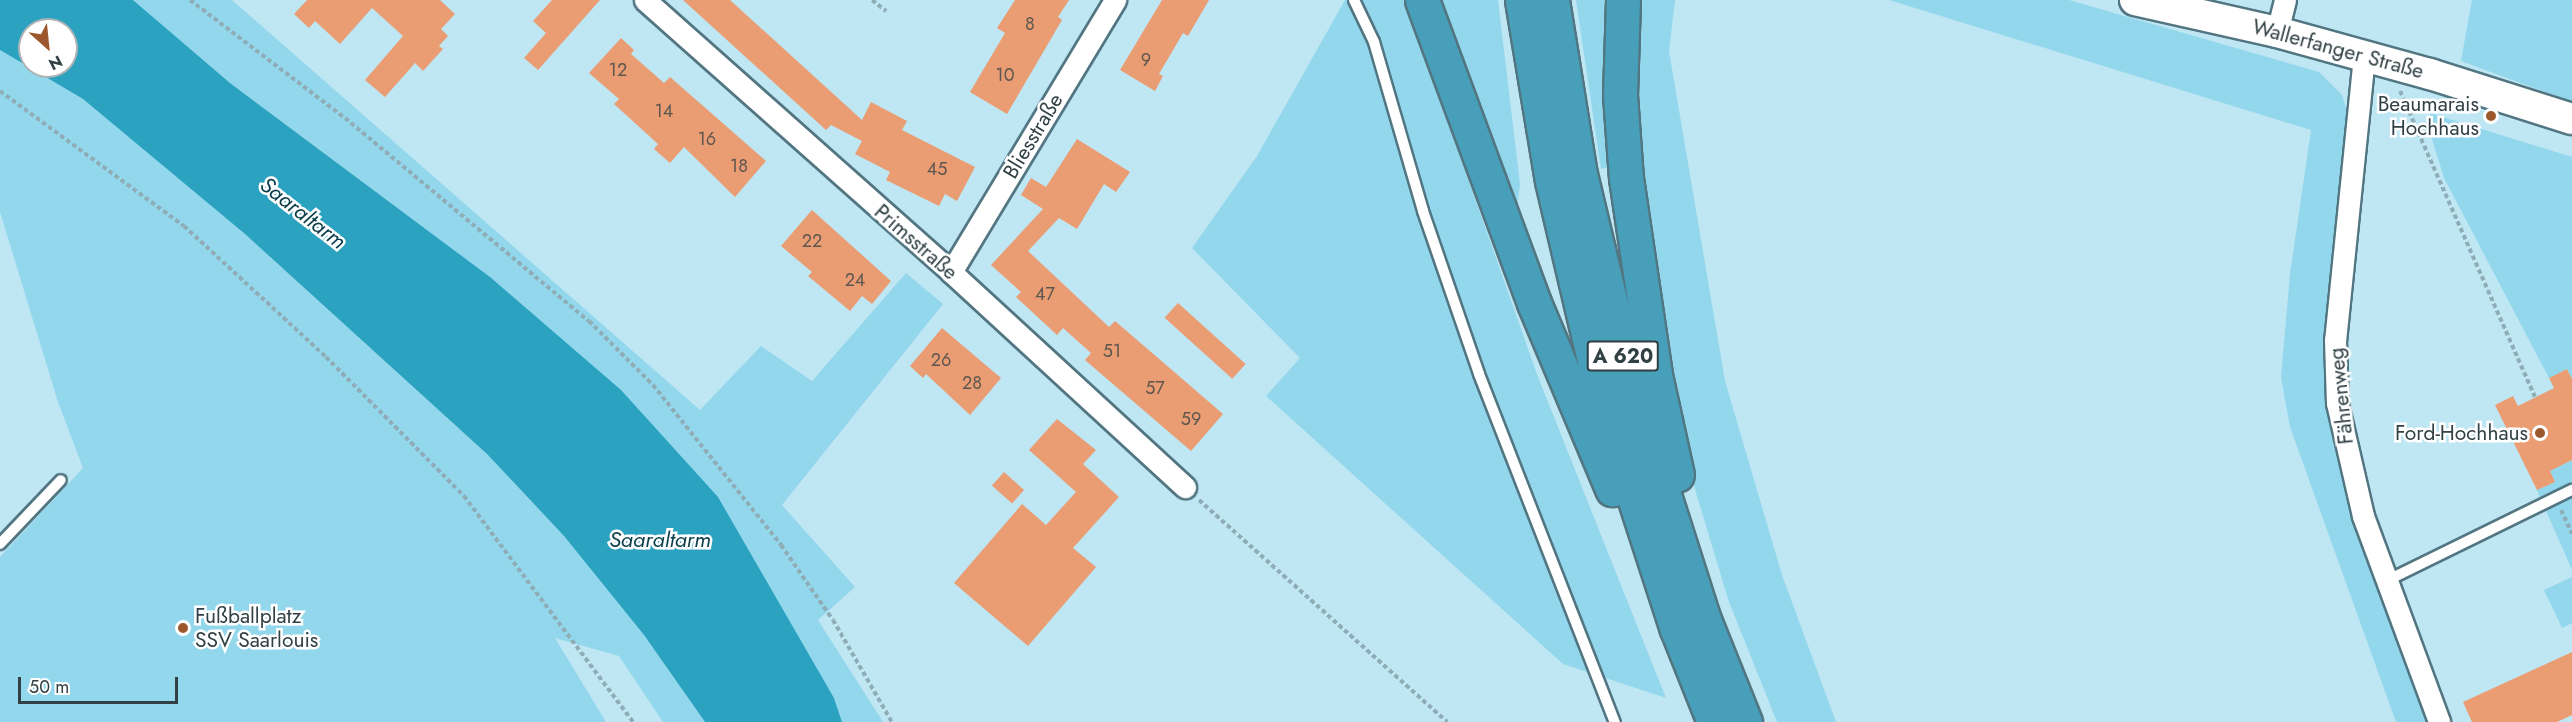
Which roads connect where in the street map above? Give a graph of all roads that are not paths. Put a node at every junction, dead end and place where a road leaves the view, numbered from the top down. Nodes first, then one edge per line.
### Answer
1 (1115, 0) edge
2 (1354, 0) edge
3 (1422, 0) edge
4 (1522, 0) edge
5 (1552, 0) edge
6 (1623, 0) edge
7 (2135, 0) edge
8 (2285, 0) edge
9 (646, 1) edge
10 (2277, 32) junction
11 (2364, 56) junction
12 (2572, 119) edge
13 (951, 272) junction
14 (61, 480) dead end
15 (1185, 487) road end
16 (2572, 490) edge
17 (0, 544) edge
18 (2388, 580) junction
19 (1677, 629) junction
20 (1732, 715) edge
21 (1615, 722) edge
22 (2439, 722) edge

1 - 13 street, Bliesstraße
2 - 21 lane
3 - 19 highway
4 - 19 highway, A 620
5 - 20 highway, A 620
6 - 20 highway
7 - 10 main road, Wallerfanger Straße
8 - 10 street
9 - 13 street, Primsstraße
10 - 11 main road, Wallerfanger Straße
11 - 12 main road, Wallerfanger Straße
11 - 18 street, Fährenweg
13 - 15 street, Primsstraße
14 - 17 lane
16 - 18 lane
18 - 22 street, Fährenweg
19 - 20 highway, A 620

